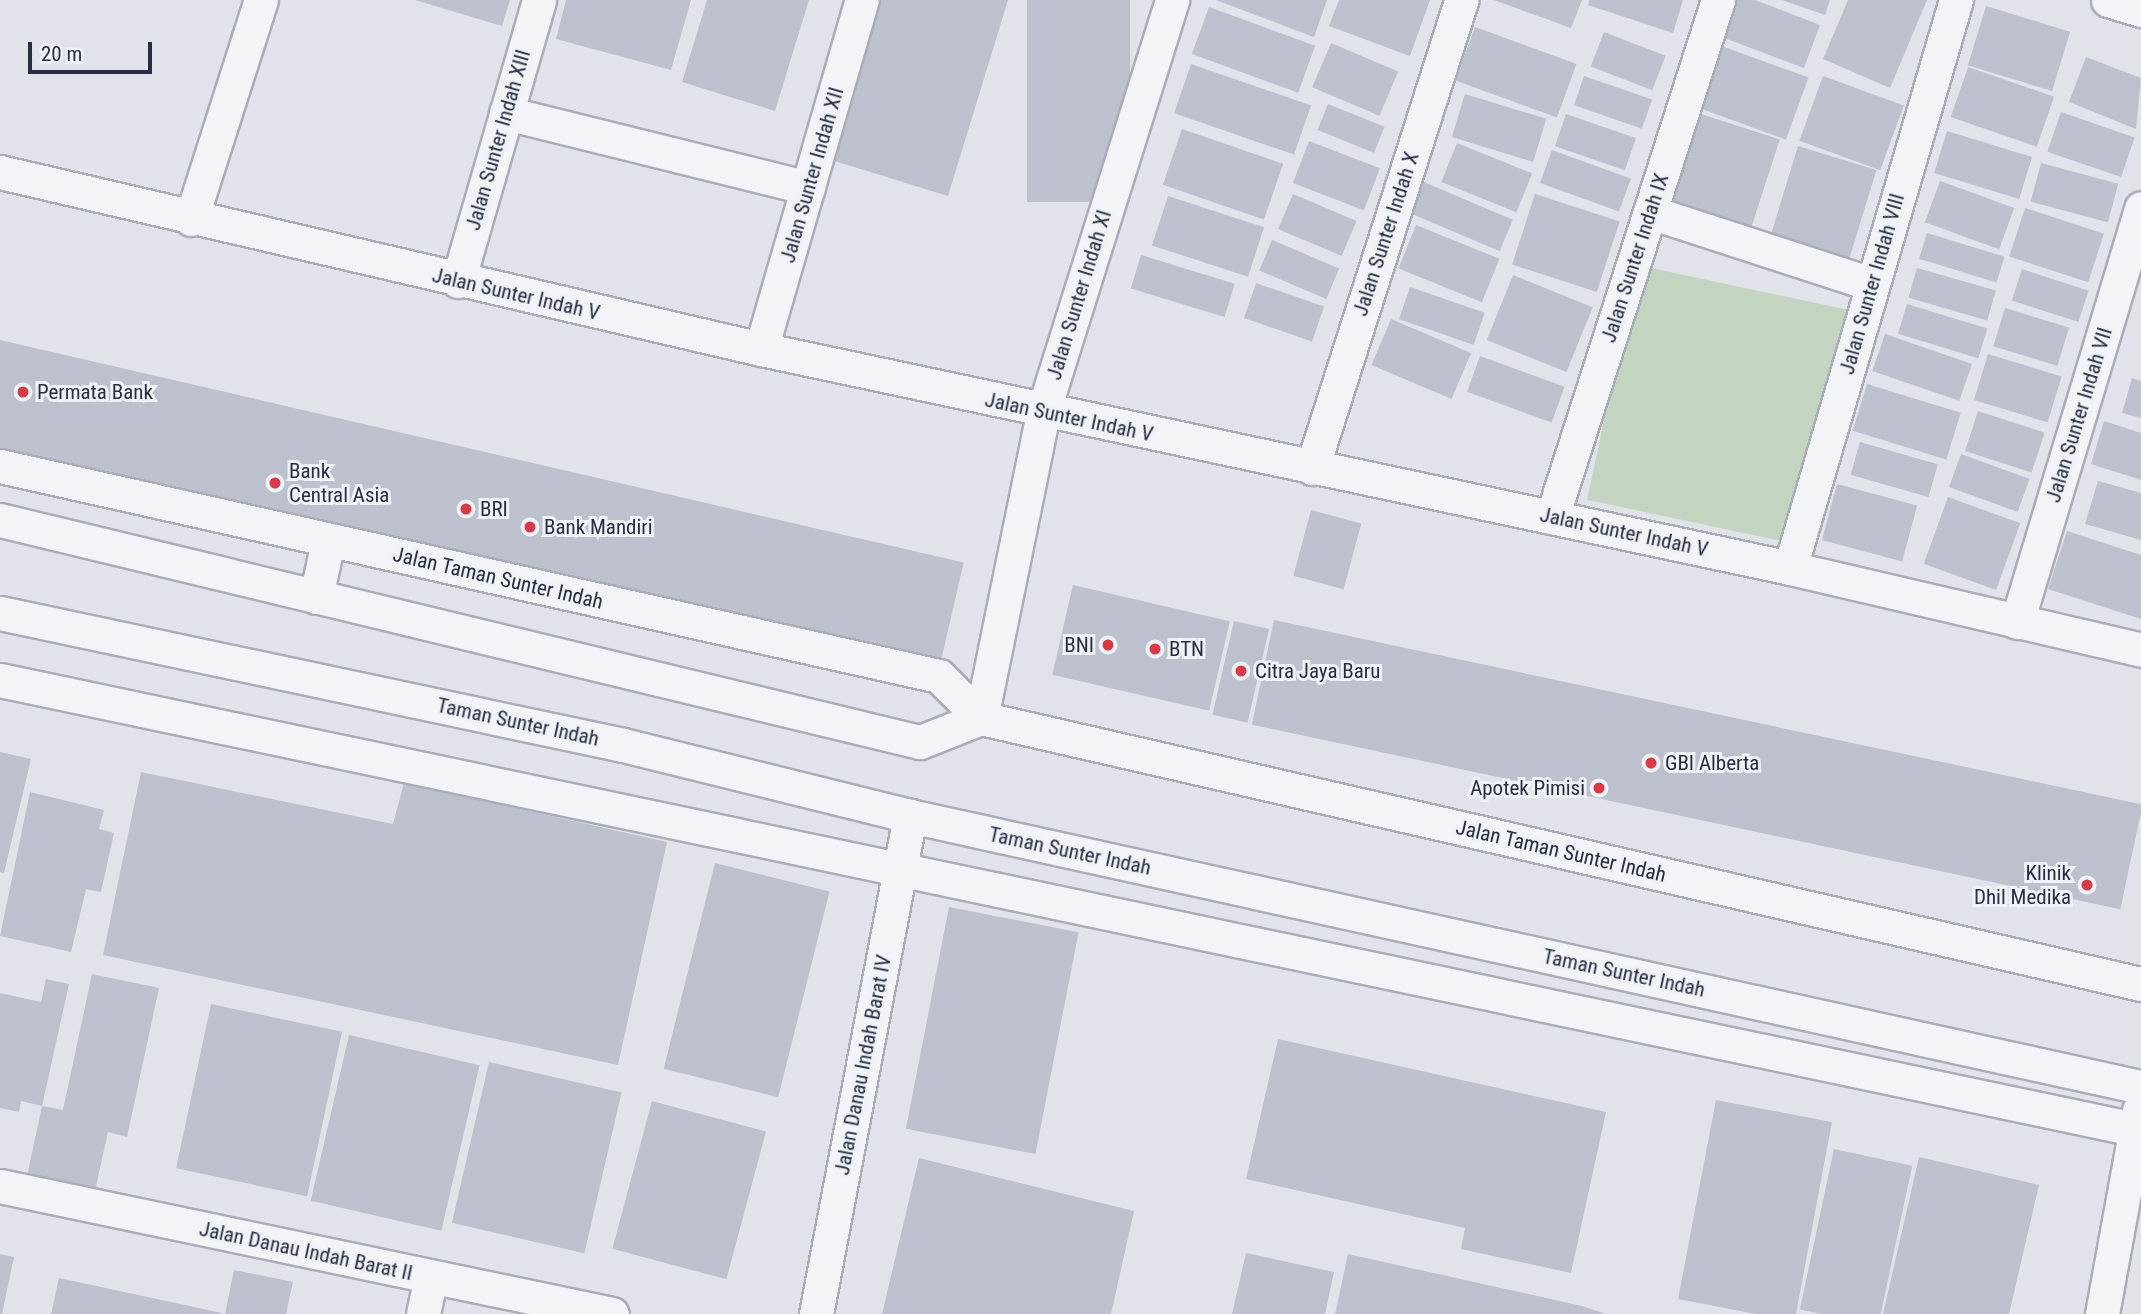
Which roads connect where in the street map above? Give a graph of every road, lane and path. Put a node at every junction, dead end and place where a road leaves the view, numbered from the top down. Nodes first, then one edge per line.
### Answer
1 (261, 0) edge
2 (539, 0) edge
3 (862, 0) edge
4 (1172, 0) edge
5 (1461, 0) edge
6 (1718, 0) edge
7 (1956, 0) edge
8 (2108, 0) edge
9 (2141, 10) edge
10 (506, 113) junction
11 (0, 172) edge
12 (808, 188) junction
13 (2141, 208) edge
14 (1650, 212) junction
15 (191, 219) junction
16 (458, 281) junction
17 (1872, 284) junction
18 (761, 349) junction
19 (1042, 412) junction
20 (0, 466) edge
21 (1311, 468) junction
22 (1552, 517) junction
23 (0, 520) edge
24 (328, 541) junction
25 (1790, 568) junction
26 (316, 597) junction
27 (0, 613) edge
28 (2017, 622) junction
29 (2141, 650) edge
30 (0, 680) edge
31 (981, 718) junction
32 (910, 816) junction
33 (901, 875) junction
34 (2141, 984) edge
35 (2141, 1087) edge
36 (2137, 1115) edge
37 (0, 1186) edge
38 (431, 1277) junction
39 (423, 1314) edge
40 (612, 1314) edge
41 (816, 1314) edge
42 (2102, 1314) edge

1 - 15 street
2 - 10 street, Jalan Sunter Indah XIII
3 - 12 street, Jalan Sunter Indah XII
4 - 19 street, Jalan Sunter Indah XI
5 - 21 street, Jalan Sunter Indah X
6 - 14 street, Jalan Sunter Indah IX
7 - 17 street, Jalan Sunter Indah VIII
8 - 9 street
10 - 12 street
10 - 16 street, Jalan Sunter Indah XIII
11 - 15 street, Jalan Sunter Indah V
12 - 18 street, Jalan Sunter Indah XII
13 - 28 street, Jalan Sunter Indah VII
14 - 17 street
14 - 22 street, Jalan Sunter Indah IX
15 - 16 street, Jalan Sunter Indah V
16 - 18 street, Jalan Sunter Indah V
17 - 25 street, Jalan Sunter Indah VIII
18 - 19 street, Jalan Sunter Indah V
19 - 21 street, Jalan Sunter Indah V
19 - 31 street, Jalan Sunter Indah XI
20 - 24 street, Jalan Taman Sunter Indah
21 - 22 street, Jalan Sunter Indah V
22 - 25 street, Jalan Sunter Indah V
23 - 26 street
24 - 26 street
24 - 31 street, Jalan Taman Sunter Indah
25 - 28 street, Jalan Sunter Indah V
26 - 31 street
27 - 32 street, Taman Sunter Indah
28 - 29 street, Jalan Sunter Indah V
30 - 33 street
31 - 34 street, Jalan Taman Sunter Indah
32 - 33 street, Jalan Danau Indah Barat IV
32 - 35 street, Taman Sunter Indah
33 - 36 street
33 - 41 street, Jalan Danau Indah Barat IV
36 - 42 street
37 - 38 street, Jalan Danau Indah Barat II
38 - 39 street
38 - 40 street, Jalan Danau Indah Barat II

